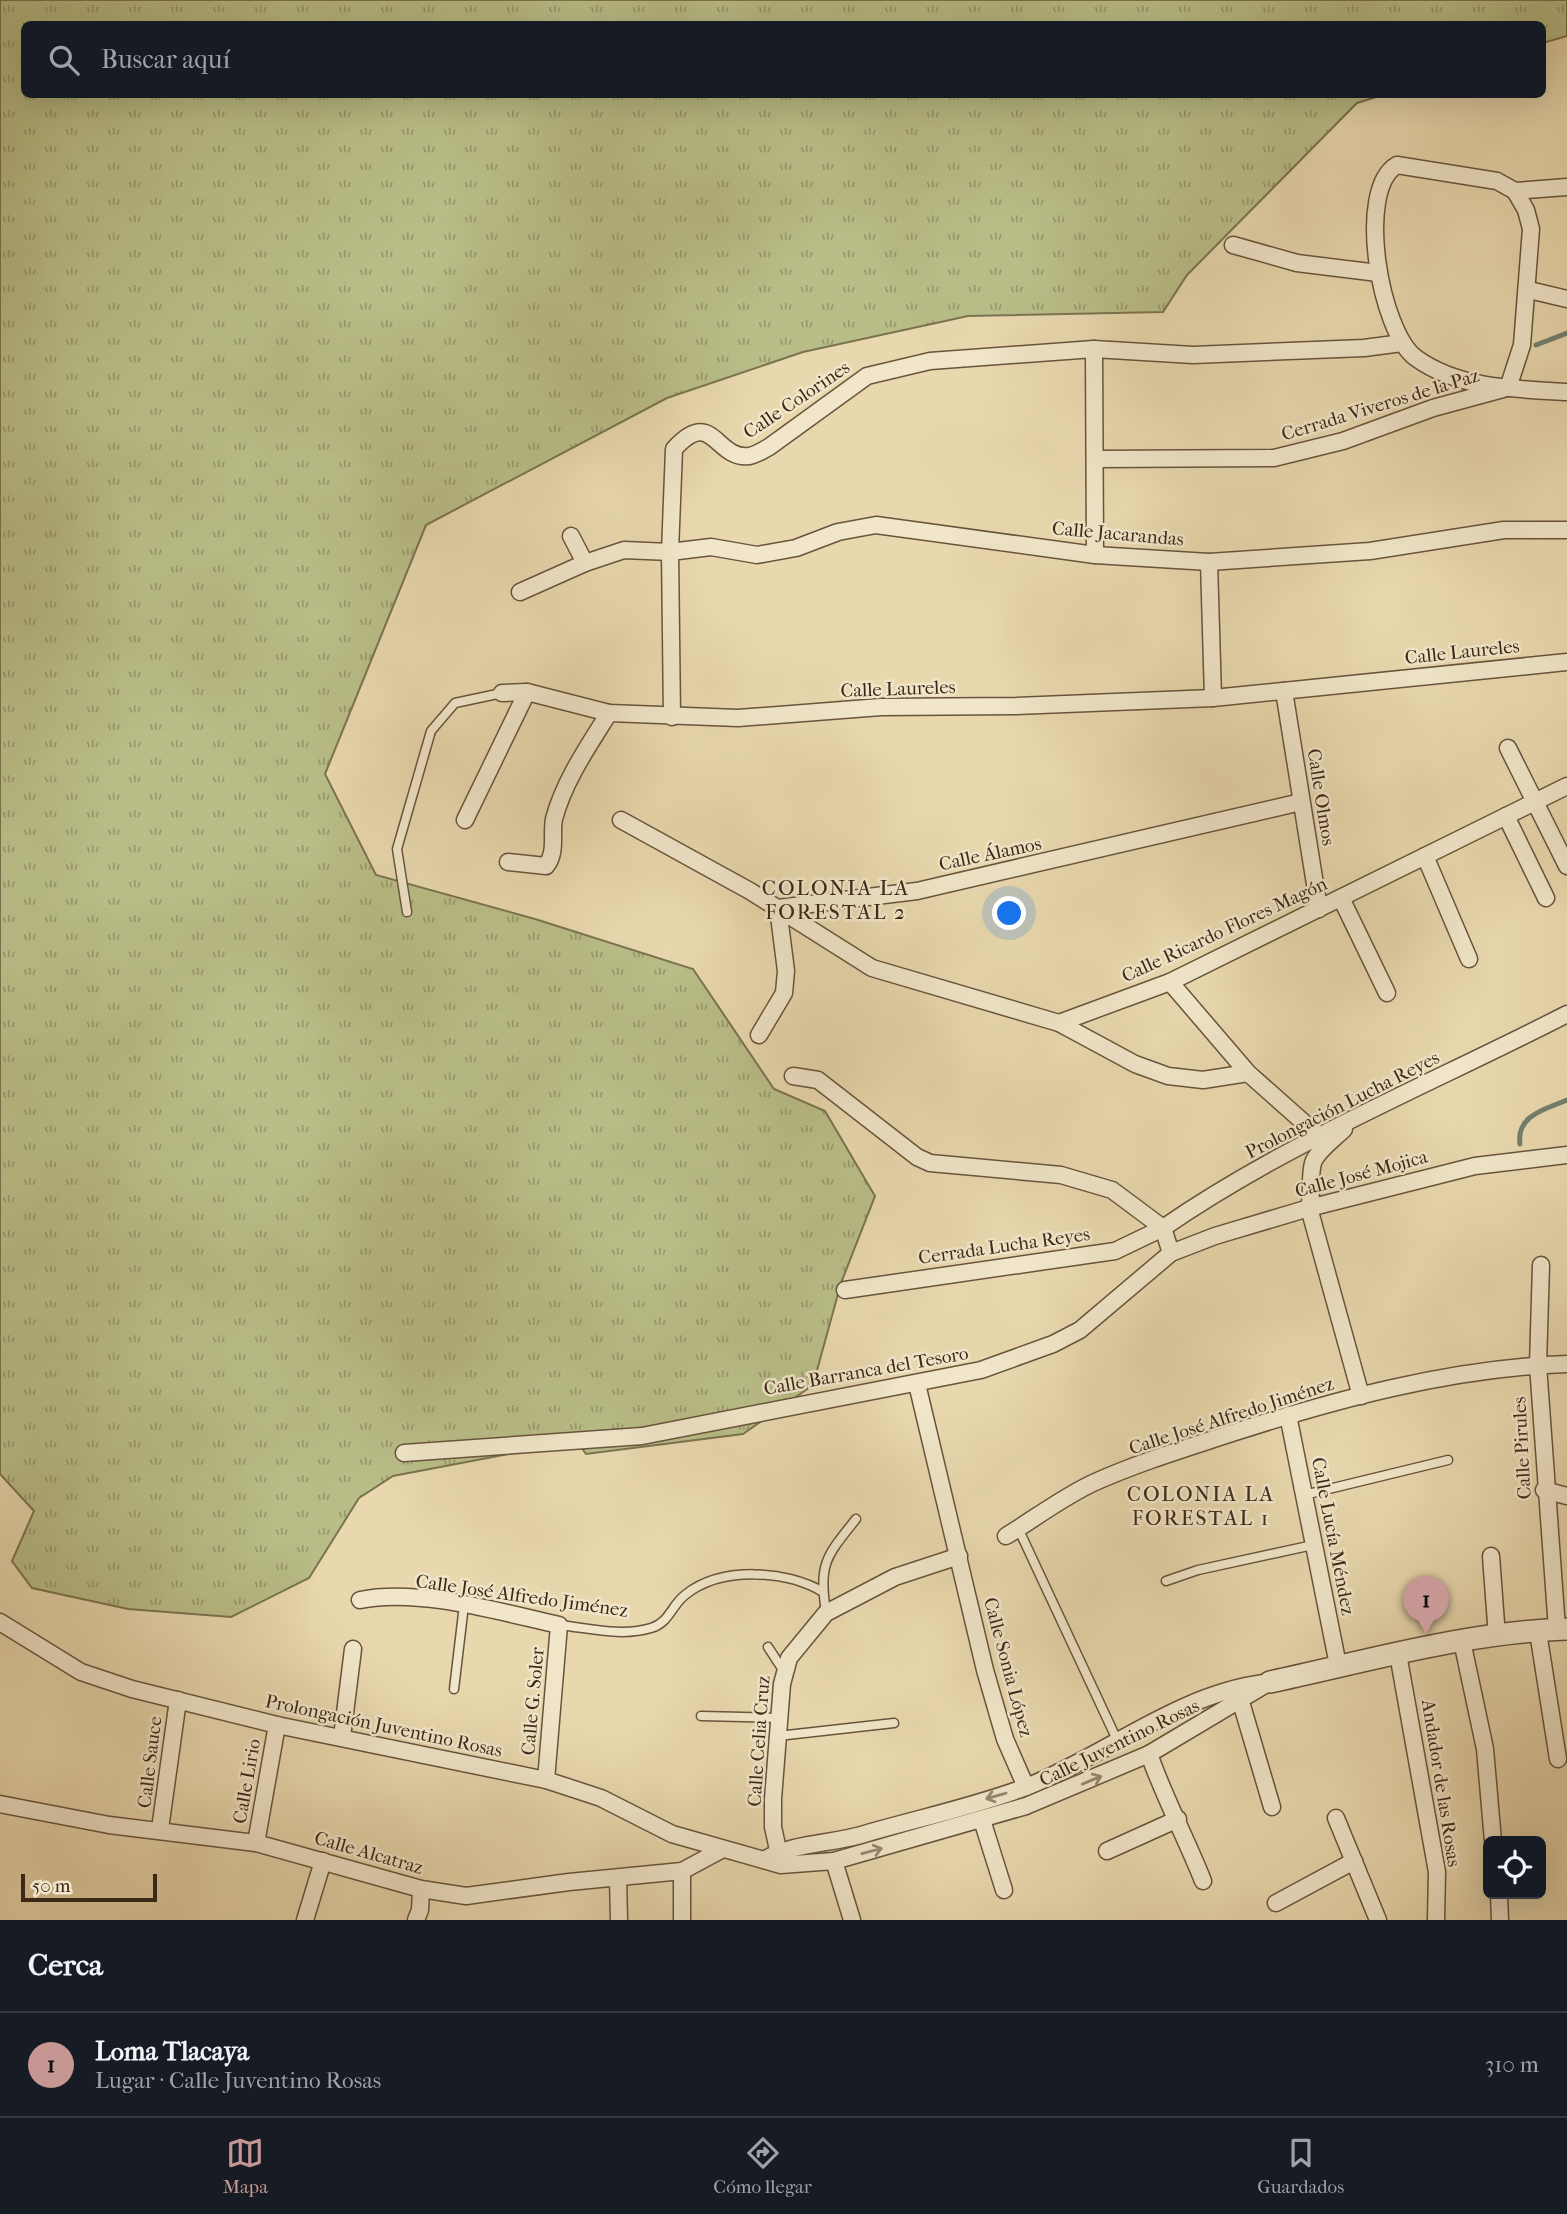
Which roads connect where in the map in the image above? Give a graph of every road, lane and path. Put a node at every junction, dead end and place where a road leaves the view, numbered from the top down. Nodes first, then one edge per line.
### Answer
1 (1567, 187) edge
2 (1515, 191) junction
3 (1233, 245) dead end
4 (1377, 273) junction
5 (1529, 290) junction
6 (1567, 299) edge
7 (1402, 343) junction
8 (1094, 349) junction
9 (1508, 388) junction
10 (1567, 392) edge
11 (1096, 459) junction
12 (1567, 530) edge
13 (571, 536) dead end
14 (670, 552) junction
15 (1095, 555) junction
16 (1209, 562) junction
17 (585, 563) junction
18 (520, 592) dead end
19 (1567, 662) edge
20 (1284, 691) junction
21 (502, 692) joint
22 (527, 692) junction
23 (1213, 698) junction
24 (609, 712) junction
25 (672, 716) junction
26 (1508, 748) dead end
27 (1567, 786) edge
28 (1534, 801) junction
29 (1301, 802) junction
30 (1506, 816) junction
31 (465, 820) dead end
32 (621, 820) dead end
33 (1425, 856) junction
34 (508, 862) dead end
35 (1567, 866) edge
36 (1341, 898) junction
37 (1546, 898) dead end
38 (778, 908) junction
39 (1319, 909) junction
40 (407, 912) dead end
41 (1469, 959) dead end
42 (1170, 982) junction
43 (1387, 993) dead end
44 (1567, 1014) edge
45 (1059, 1023) junction
46 (759, 1035) dead end
47 (1248, 1073) junction
48 (793, 1076) dead end
49 (1349, 1124) junction
50 (1320, 1137) junction
51 (1567, 1155) edge
52 (1309, 1208) junction
53 (1163, 1228) junction
54 (1171, 1253) junction
55 (1541, 1265) dead end
56 (845, 1290) dead end
57 (1567, 1364) edge
58 (1538, 1365) junction
59 (917, 1384) junction
60 (1361, 1396) junction
61 (1288, 1415) junction
62 (404, 1453) dead end
63 (1448, 1460) dead end
64 (1545, 1490) junction
65 (1304, 1495) junction
66 (1567, 1496) edge
67 (856, 1519) dead end
68 (1012, 1532) joint
69 (1313, 1545) junction
70 (959, 1556) junction
71 (1491, 1556) dead end
72 (1166, 1581) dead end
73 (823, 1592) junction
74 (360, 1600) dead end
75 (464, 1605) junction
76 (826, 1613) junction
77 (0, 1622) edge
78 (559, 1625) junction
79 (1554, 1630) edge
80 (1497, 1637) junction
81 (1462, 1641) junction
82 (768, 1647) dead end
83 (353, 1649) dead end
84 (1398, 1654) junction
85 (1338, 1665) junction
86 (783, 1670) junction
87 (1270, 1682) joint
88 (454, 1689) dead end
89 (1238, 1694) junction
90 (178, 1700) junction
91 (701, 1716) dead end
92 (779, 1718) junction
93 (894, 1723) dead end
94 (277, 1725) junction
95 (778, 1736) junction
96 (342, 1737) junction
97 (1118, 1742) junction
98 (1149, 1754) junction
99 (1558, 1759) dead end
100 (546, 1780) junction
101 (1026, 1787) junction
102 (0, 1804) edge
103 (969, 1804) joint
104 (1272, 1807) dead end
105 (1336, 1818) dead end
106 (1178, 1819) junction
107 (982, 1820) junction
108 (160, 1829) junction
109 (1493, 1836) edge
110 (256, 1843) junction
111 (723, 1849) junction
112 (1107, 1851) dead end
113 (774, 1859) junction
114 (323, 1861) junction
115 (834, 1861) junction
116 (1354, 1861) junction
117 (682, 1871) junction
118 (618, 1878) junction
119 (1203, 1881) dead end
120 (421, 1889) junction
121 (1004, 1890) dead end
122 (1499, 1899) edge
123 (1276, 1903) dead end
124 (305, 1920) edge
125 (416, 1920) edge
126 (619, 1920) edge
127 (682, 1920) edge
128 (852, 1920) edge
129 (1378, 1920) edge
130 (1436, 1920) edge
131 (1500, 1920) edge

1 - 2 street
2 - 4 street
2 - 5 street
3 - 4 street
4 - 7 street
5 - 6 street
5 - 9 street
7 - 8 street, Calle Colorines
7 - 9 street
8 - 11 street
8 - 14 street, Calle Colorines
9 - 10 street
9 - 11 street, Cerrada Viveros de la Paz
11 - 15 street
12 - 16 street, Calle Jacarandas
13 - 17 street
14 - 15 street, Calle Jacarandas
14 - 17 street, Calle Jacarandas
14 - 25 street, Calle Colorines
15 - 16 street, Calle Jacarandas
16 - 23 street
17 - 18 street, Calle Jacarandas
19 - 20 street, Calle Laureles
20 - 23 street, Calle Laureles
20 - 29 street, Calle Olmos
21 - 22 street, Calle Laureles
21 - 40 lane, Calle Laureles
22 - 24 street, Calle Laureles
22 - 31 street
23 - 25 street, Calle Laureles
24 - 25 street, Calle Laureles
24 - 34 street
26 - 28 street
27 - 28 street, Calle Ricardo Flores Magón
28 - 30 street, Calle Ricardo Flores Magón
28 - 35 street
29 - 38 street, Calle Álamos
29 - 39 street, Calle Olmos
30 - 33 street, Calle Ricardo Flores Magón
30 - 37 street
32 - 38 street
33 - 36 street, Calle Ricardo Flores Magón
33 - 41 street
36 - 39 street, Calle Ricardo Flores Magón
36 - 43 street
38 - 45 street
38 - 46 street
39 - 42 street, Calle Ricardo Flores Magón
42 - 45 street, Calle Ricardo Flores Magón
42 - 47 street
44 - 49 street, Prolongación Lucha Reyes
45 - 47 street
47 - 50 street
48 - 53 street
49 - 50 street, Prolongación Lucha Reyes
49 - 52 street
50 - 53 street, Prolongación Lucha Reyes
51 - 52 street, Calle José Mojica
52 - 54 street, Calle José Mojica
52 - 60 street
53 - 54 street
53 - 56 street, Cerrada Lucha Reyes
54 - 59 street, Calle Barranca del Tesoro
55 - 58 street, Calle Pirules
57 - 58 street, Calle José Alfredo Jiménez
58 - 60 street, Calle José Alfredo Jiménez
58 - 64 street, Calle Pirules
59 - 62 street, Calle Barranca del Tesoro
59 - 70 street, Calle Sonia López
60 - 61 street, Calle José Alfredo Jiménez
61 - 65 street, Calle Lucía Méndez
61 - 68 street, Calle José Alfredo Jiménez
63 - 65 lane
64 - 66 street
64 - 79 street, Calle Pirules
65 - 69 street, Calle Lucía Méndez
67 - 73 lane
68 - 97 lane
69 - 72 lane
69 - 85 street, Calle Lucía Méndez
70 - 76 street
70 - 101 street, Calle Sonia López
71 - 80 street
73 - 76 lane
73 - 78 lane, Calle José Alfredo Jiménez
74 - 75 street, Calle José Alfredo Jiménez
75 - 78 street, Calle José Alfredo Jiménez
75 - 88 lane
76 - 86 street, Calle Celia Cruz
77 - 90 street, Prolongación Juventino Rosas
78 - 100 street, Calle G. Soler
79 - 80 street, Calle Juventino Rosas
79 - 99 street, Calle Pirules
80 - 81 street, Calle Juventino Rosas
81 - 84 street, Calle Juventino Rosas
81 - 109 street
82 - 86 lane
83 - 96 street
84 - 85 street, Calle Juventino Rosas
84 - 130 street, Andador de las Rosas
85 - 87 street, Calle Juventino Rosas
86 - 92 street, Calle Celia Cruz
87 - 89 street, Calle Juventino Rosas
89 - 97 street, Calle Juventino Rosas
89 - 98 street, Calle Juventino Rosas
89 - 104 street
90 - 94 street, Prolongación Juventino Rosas
90 - 108 street, Calle Sauce
91 - 92 lane
92 - 95 street, Calle Celia Cruz
93 - 95 lane
94 - 96 street, Prolongación Juventino Rosas
94 - 110 street, Calle Lirio
95 - 113 street, Calle Celia Cruz
96 - 100 street, Prolongación Juventino Rosas
97 - 101 street, Calle Juventino Rosas
98 - 106 street
107 -> 98 street, Calle Juventino Rosas
100 - 111 street, Prolongación Juventino Rosas
101 -> 103 street, Calle Juventino Rosas
102 - 108 street, Calle Alcatraz
103 - 113 street, Prolongación Juventino Rosas
105 - 116 street
106 - 112 street
106 - 119 street
115 -> 107 street, Prolongación Juventino Rosas
107 - 121 street
108 - 110 street, Calle Alcatraz
110 - 114 street, Calle Alcatraz
111 - 113 street, Prolongación Juventino Rosas
111 - 117 street, Calle Alcatraz
113 - 115 street, Prolongación Juventino Rosas
114 - 120 street, Calle Alcatraz
114 - 124 street
115 - 128 street
116 - 123 street
116 - 129 street
117 - 118 street, Calle Alcatraz
117 - 127 street
118 - 120 street, Calle Alcatraz
118 - 126 street
120 - 125 street
122 - 131 street

